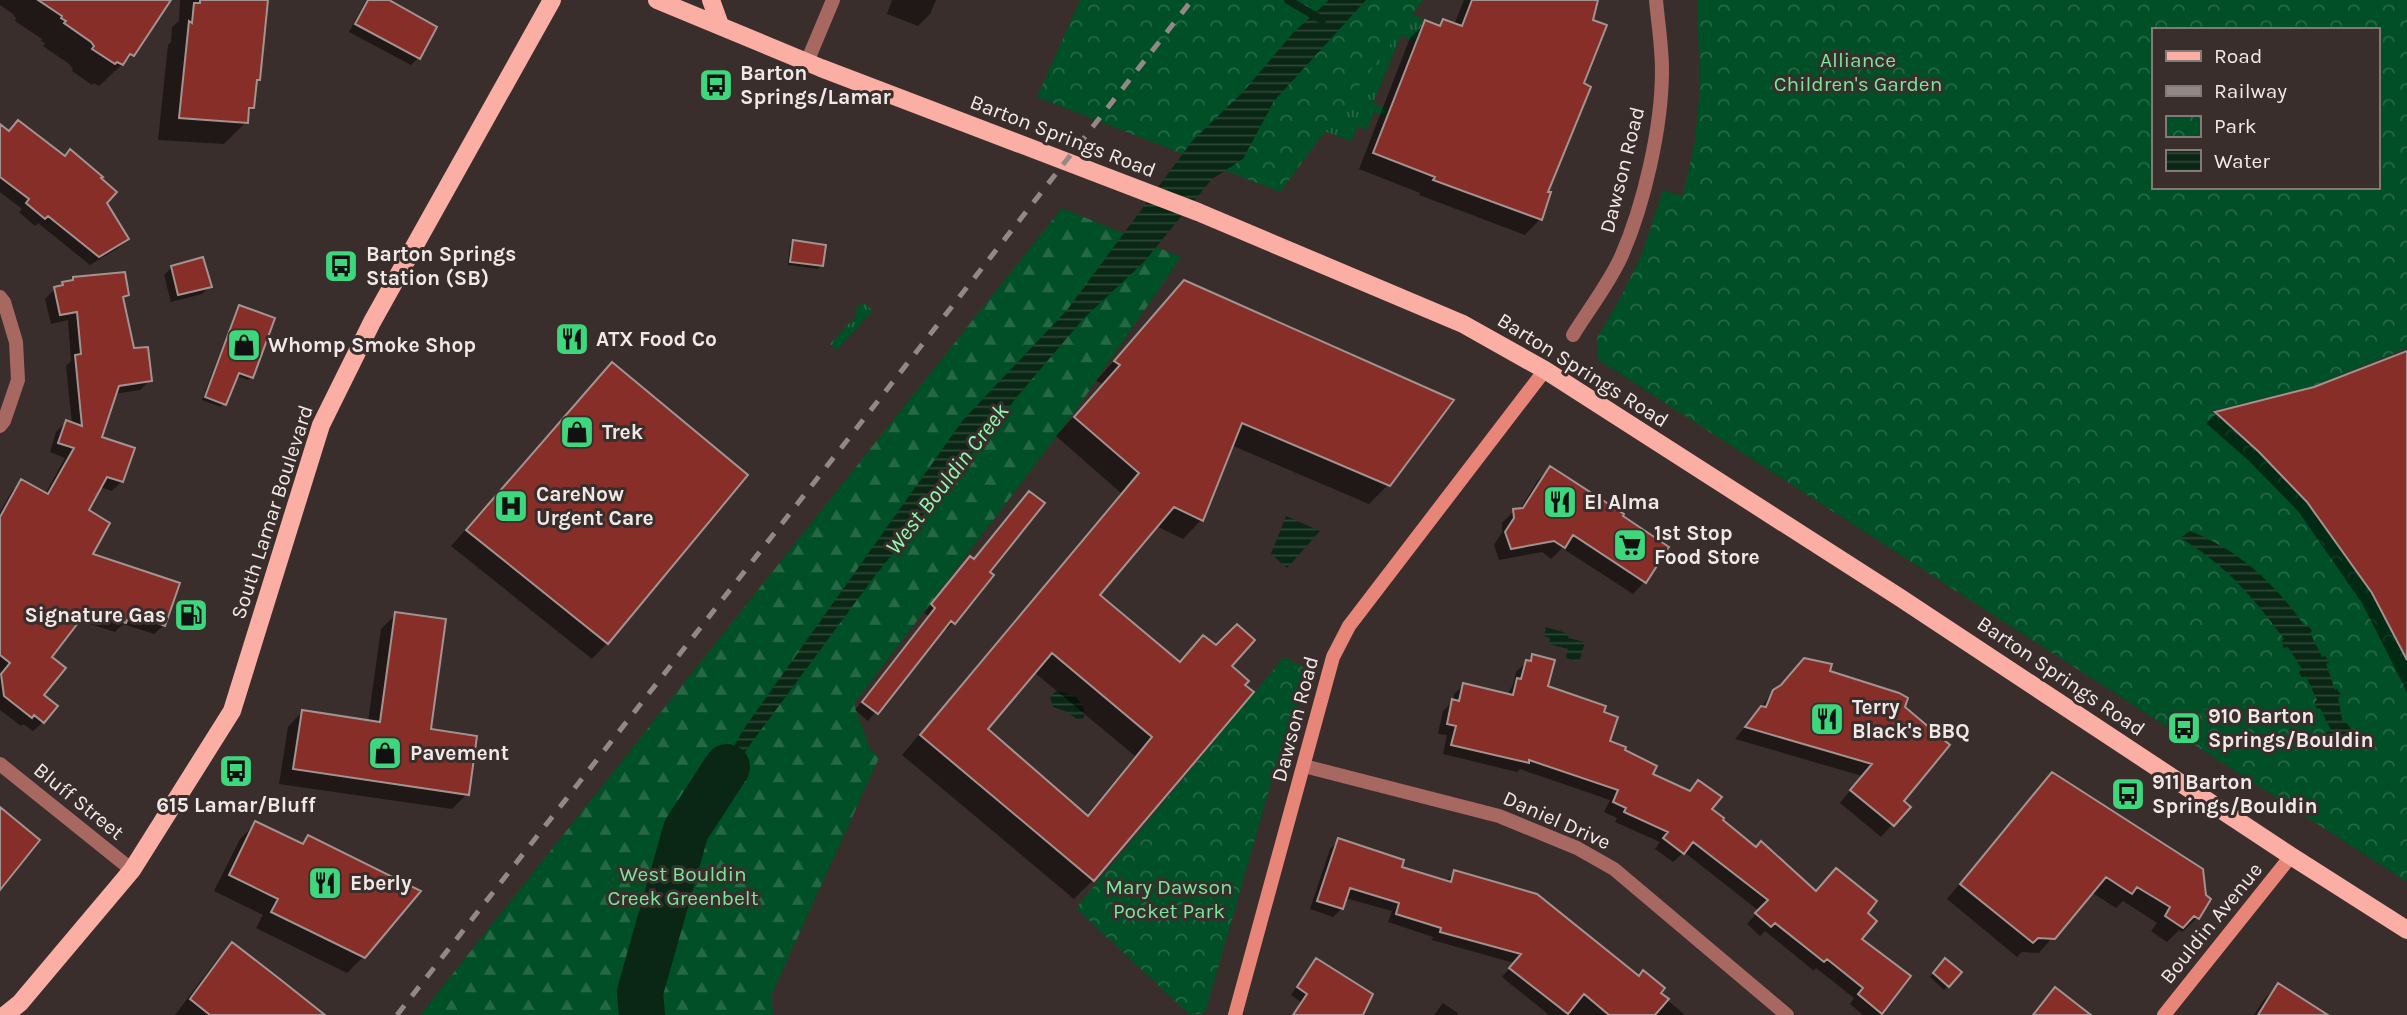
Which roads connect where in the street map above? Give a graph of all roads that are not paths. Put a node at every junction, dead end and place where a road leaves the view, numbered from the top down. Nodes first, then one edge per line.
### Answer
1 (552, 0) edge
2 (657, 0) edge
3 (711, 0) edge
4 (833, 0) edge
5 (1656, 0) edge
6 (720, 25) junction
7 (807, 62) junction
8 (0, 297) edge
9 (1573, 335) dead end
10 (1545, 370) junction
11 (0, 426) edge
12 (0, 764) edge
13 (1304, 766) junction
14 (2291, 856) junction
15 (132, 870) junction
16 (2407, 930) edge
17 (5, 1015) edge
18 (1235, 1015) edge
19 (1787, 1015) edge
20 (2164, 1015) edge

1 - 15 main road, South Lamar Boulevard
2 - 6 main road, Barton Springs Road
3 - 6 main road
4 - 7 street
5 - 9 street, Dawson Road
6 - 7 main road, Barton Springs Road
7 - 10 main road, Barton Springs Road
8 - 11 street
10 - 13 street, Dawson Road
10 - 14 main road, Barton Springs Road
12 - 15 street, Bluff Street
13 - 18 street, Dawson Road
13 - 19 street, Daniel Drive
14 - 16 main road, Barton Springs Road
14 - 20 street, Bouldin Avenue
15 - 17 main road, South Lamar Boulevard

